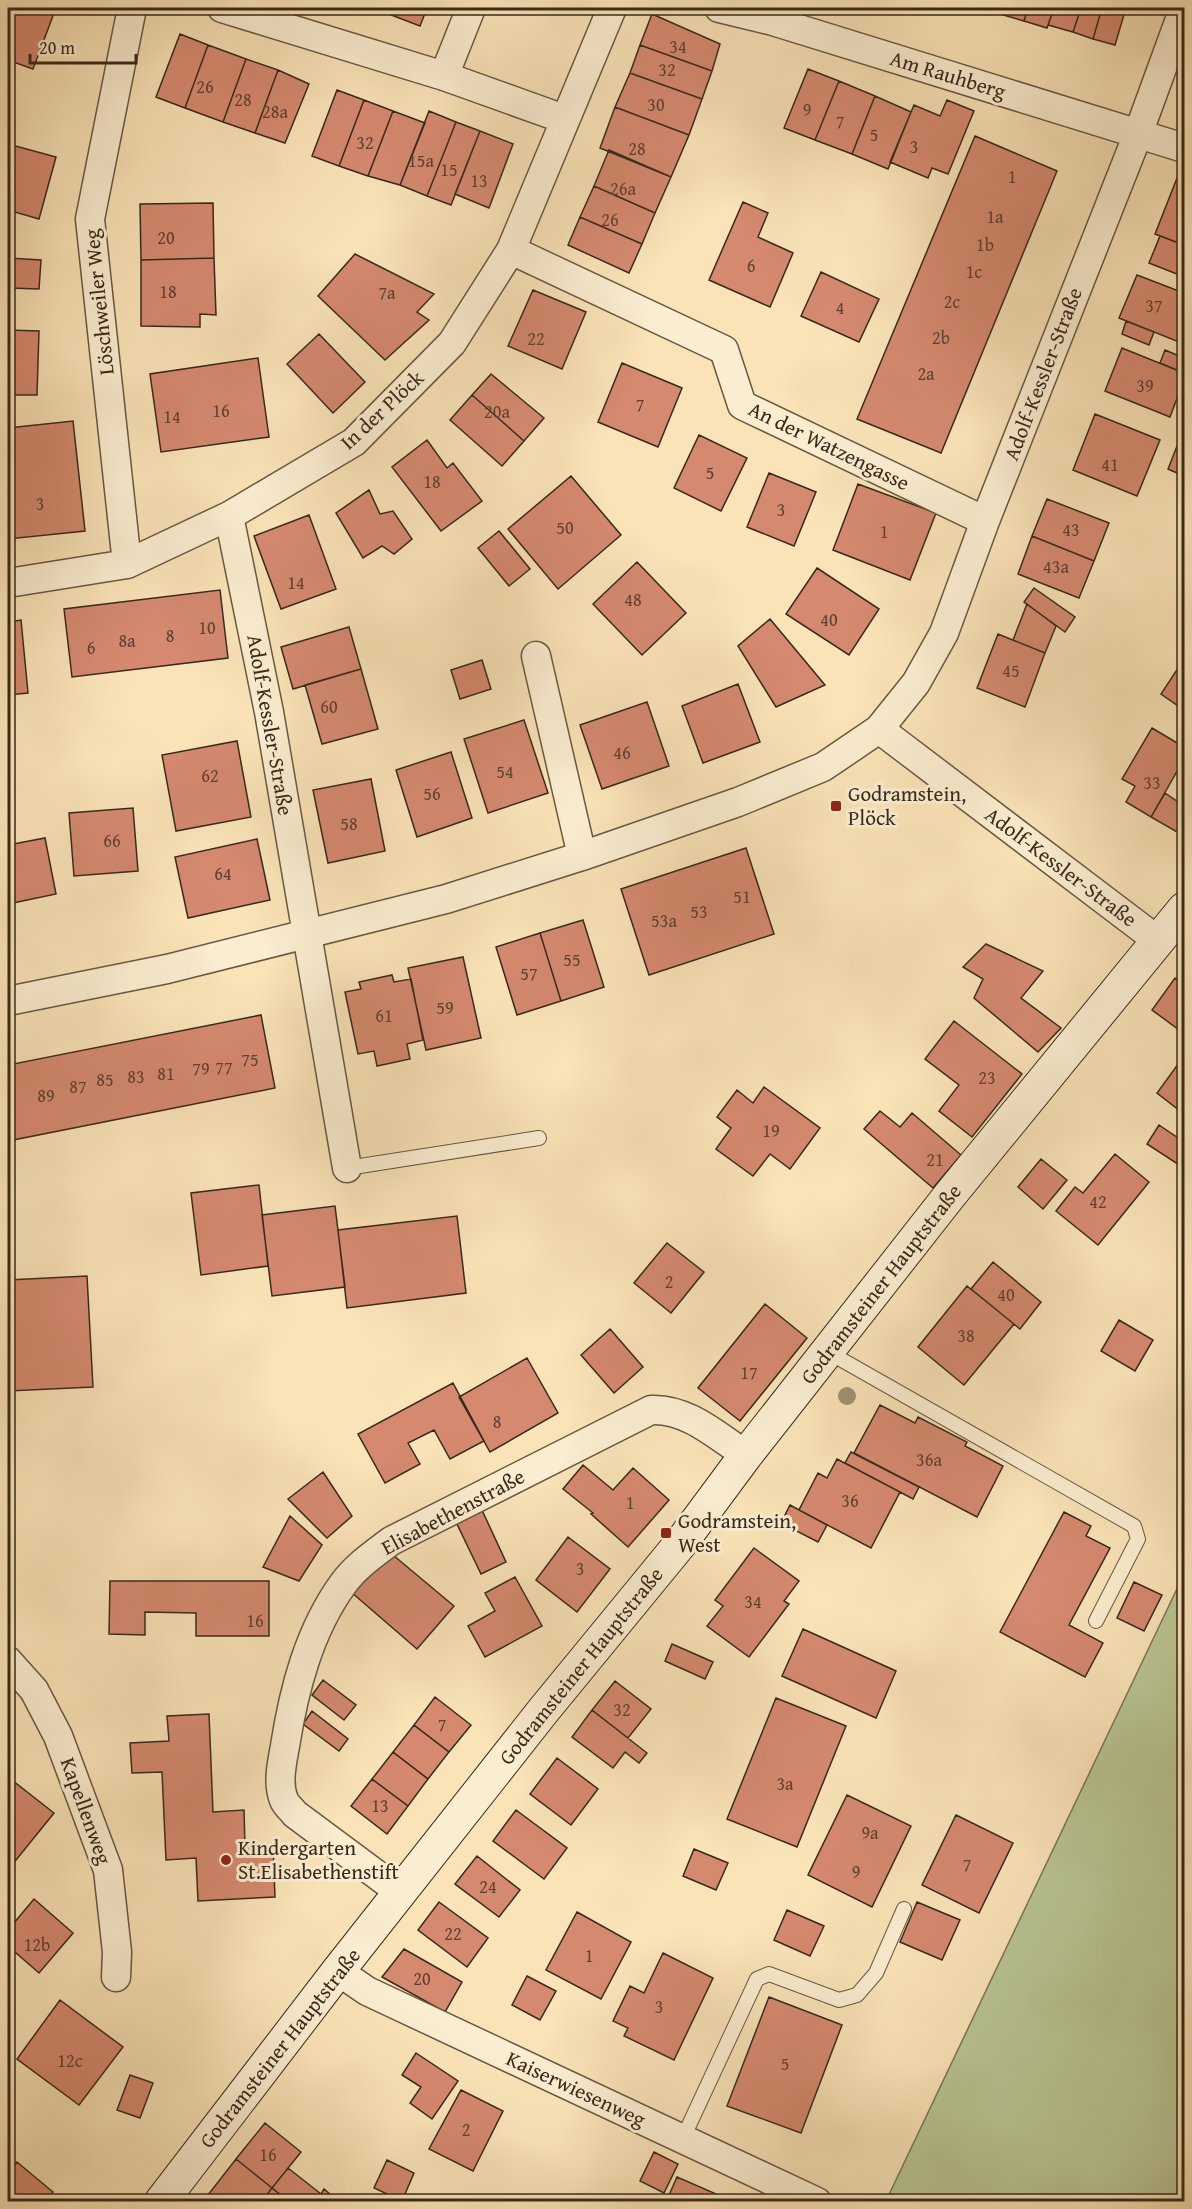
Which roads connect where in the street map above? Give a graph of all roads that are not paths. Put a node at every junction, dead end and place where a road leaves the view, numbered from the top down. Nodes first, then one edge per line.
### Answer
1 (132, 8) edge
2 (222, 8) edge
3 (471, 8) edge
4 (612, 8) edge
5 (719, 8) edge
6 (1184, 8) edge
7 (775, 14) edge
8 (444, 76) junction
9 (564, 119) junction
10 (1137, 134) junction
11 (1185, 148) edge
12 (511, 250) junction
13 (229, 516) junction
14 (986, 521) junction
15 (127, 564) junction
16 (8, 583) edge
17 (536, 656) dead end
18 (879, 729) junction
19 (582, 856) junction
20 (1185, 909) edge
21 (307, 934) junction
22 (1158, 940) junction
23 (8, 1001) edge
24 (539, 1138) dead end
25 (347, 1168) joint
26 (828, 1352) junction
27 (746, 1455) junction
28 (1096, 1621) dead end
29 (8, 1661) edge
30 (400, 1892) junction
31 (904, 1909) dead end
32 (338, 1971) junction
33 (116, 1977) dead end
34 (683, 2138) junction
35 (161, 2202) edge
36 (817, 2202) edge

1 - 15 street, Löschweiler Weg
2 - 8 street
3 - 8 street
4 - 9 street, In der Plöck
5 - 7 street
6 - 10 street, Adolf-Kessler-Straße
7 - 10 street, Am Rauhberg
8 - 9 street
9 - 12 street, In der Plöck
10 - 11 street, Am Rauhberg
10 - 14 street, Adolf-Kessler-Straße
12 - 13 street, In der Plöck
12 - 14 street, An der Watzengasse
13 - 15 street, In der Plöck
13 - 21 street, Adolf-Kessler-Straße
14 - 18 street, Adolf-Kessler-Straße
15 - 16 street, In der Plöck
17 - 19 street
18 - 19 street, Adolf-Kessler-Straße
18 - 22 street, Adolf-Kessler-Straße
19 - 21 street, Adolf-Kessler-Straße
20 - 22 main road, Godramsteiner Hauptstraße
21 - 23 street, Adolf-Kessler-Straße
21 - 25 street, Adolf-Kessler-Straße
22 - 26 main road, Godramsteiner Hauptstraße
24 - 25 lane
26 - 27 main road, Godramsteiner Hauptstraße
26 - 28 lane
27 - 30 main road, Godramsteiner Hauptstraße
27 - 30 street, Elisabethenstraße
29 - 33 street, Kapellenweg
30 - 32 main road, Godramsteiner Hauptstraße
31 - 34 lane
32 - 34 street, Kaiserwiesenweg
32 - 35 main road, Godramsteiner Hauptstraße
34 - 36 street, Kaiserwiesenweg

